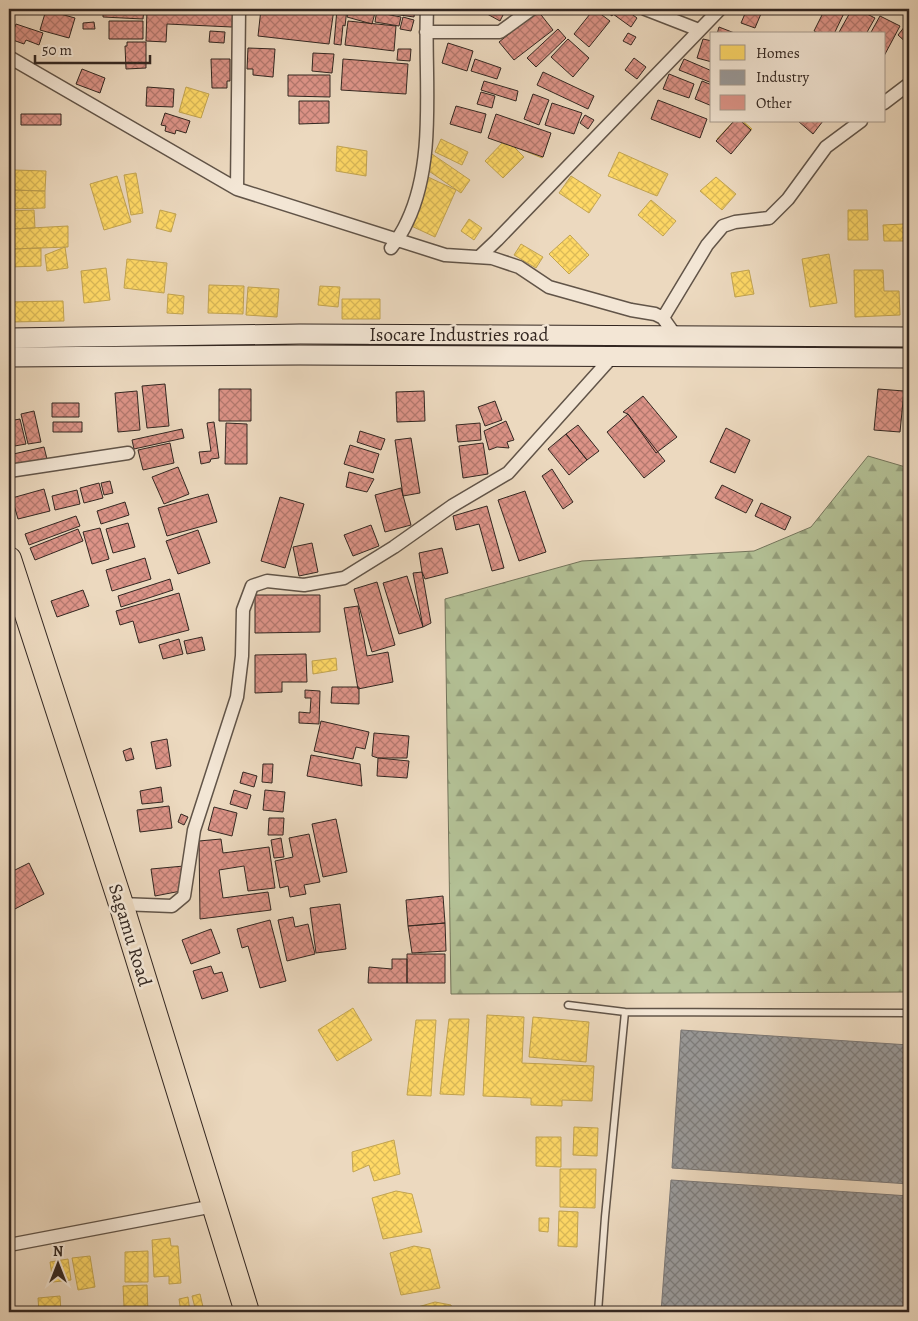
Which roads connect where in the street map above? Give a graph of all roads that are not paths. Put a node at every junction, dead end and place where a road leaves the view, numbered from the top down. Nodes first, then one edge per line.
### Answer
1 (239, 9) edge
2 (427, 9) edge
3 (532, 9) edge
4 (645, 9) edge
5 (720, 9) edge
6 (699, 30) junction
7 (426, 32) junction
8 (9, 57) edge
9 (909, 84) edge
10 (886, 102) edge
11 (860, 122) edge
12 (237, 188) junction
13 (394, 244) junction
14 (478, 257) junction
15 (664, 318) junction
16 (300, 334) junction
17 (675, 335) junction
18 (909, 337) edge
19 (9, 338) edge
20 (300, 354) junction
21 (9, 357) edge
22 (612, 357) junction
23 (909, 358) edge
24 (128, 454) dead end
25 (9, 471) edge
26 (9, 559) edge
27 (121, 904) junction
28 (568, 1005) dead end
29 (625, 1012) junction
30 (909, 1013) edge
31 (214, 1206) junction
32 (9, 1246) edge
33 (247, 1312) edge
34 (598, 1312) edge

1 - 12 street
2 - 7 street
3 - 7 street
4 - 6 street
5 - 6 street
6 - 14 street
7 - 13 street
8 - 12 street
9 - 10 street
11 - 15 street
12 - 13 street
13 - 14 street
14 - 15 street
15 - 17 street
16 - 17 street, Isocare Industries road
16 - 19 street, Isocare Industries road
16 - 20 street
17 - 18 street, Isocare Industries road
20 - 21 street, Isocare Industries road
20 - 22 street, Isocare Industries road
22 - 23 street, Isocare Industries road
22 - 27 street
24 - 25 street
26 - 27 highway, Sagamu Road
27 - 31 highway, Sagamu Road
28 - 29 lane
29 - 30 lane
29 - 34 lane
31 - 32 street
31 - 33 highway, Sagamu Road

